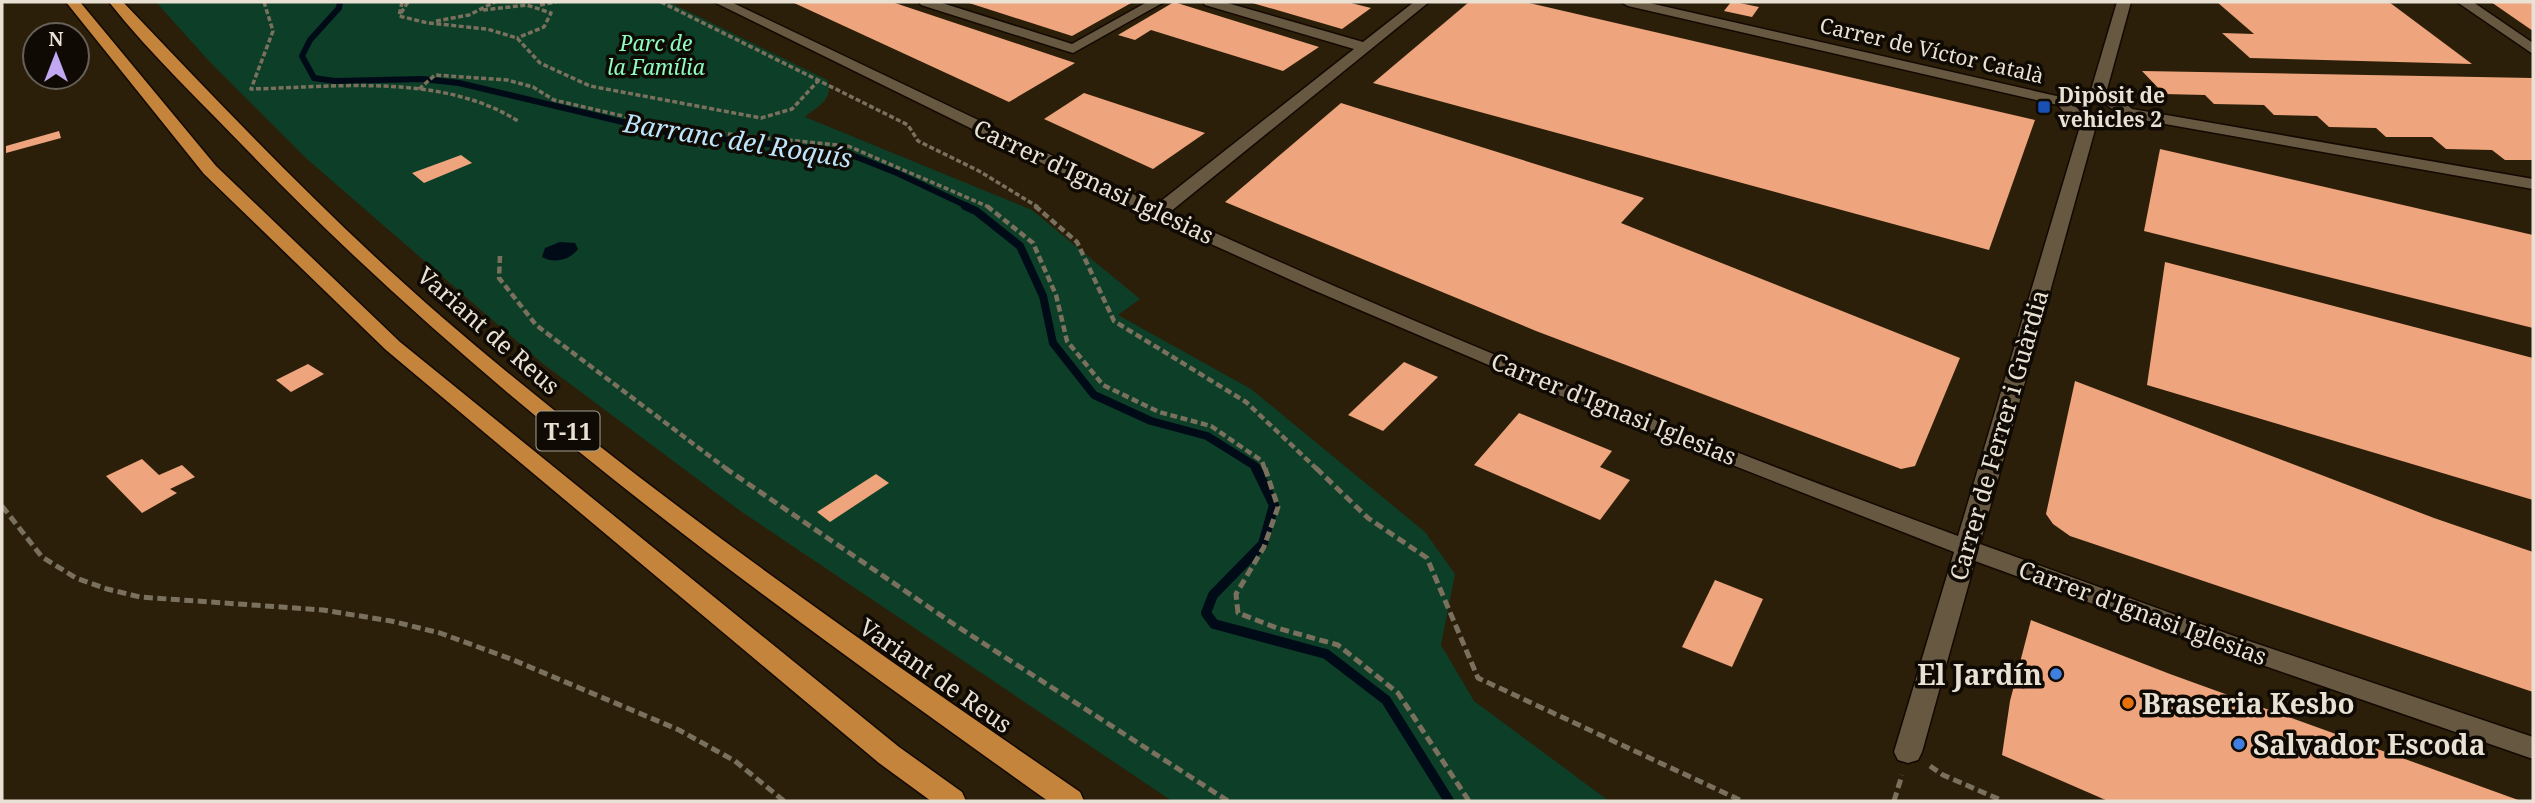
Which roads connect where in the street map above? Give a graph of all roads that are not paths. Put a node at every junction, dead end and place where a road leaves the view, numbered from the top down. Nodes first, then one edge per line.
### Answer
1 (73, 2) edge
2 (117, 2) edge
3 (721, 2) edge
4 (926, 2) edge
5 (1157, 2) edge
6 (1210, 2) edge
7 (1422, 2) edge
8 (1628, 2) edge
9 (2124, 2) edge
10 (2464, 2) edge
11 (1365, 47) junction
12 (2533, 50) edge
13 (2097, 96) junction
14 (2064, 102) junction
15 (2127, 113) junction
16 (2090, 120) junction
17 (2533, 184) edge
18 (1157, 213) junction
19 (1965, 548) junction
20 (2533, 748) edge
21 (1908, 752) road end
22 (952, 801) edge
23 (1070, 801) edge

1 - 22 highway, T-11
2 - 23 highway, Variant de Reus / T-11
3 - 18 street, Carrer d'Ignasi Iglesias
4 - 5 street
6 - 11 street
7 - 11 street
8 - 14 street, Carrer de Víctor Català
9 - 13 street
10 - 12 street
11 - 18 street
13 - 14 street
13 - 15 street
14 - 16 street
15 - 16 street
15 - 17 street
16 - 19 street, Carrer de Ferrer i Guàrdia
18 - 19 street, Carrer d'Ignasi Iglesias
19 - 20 street, Carrer d'Ignasi Iglesias
19 - 21 street, Carrer de Ferrer i Guàrdia

